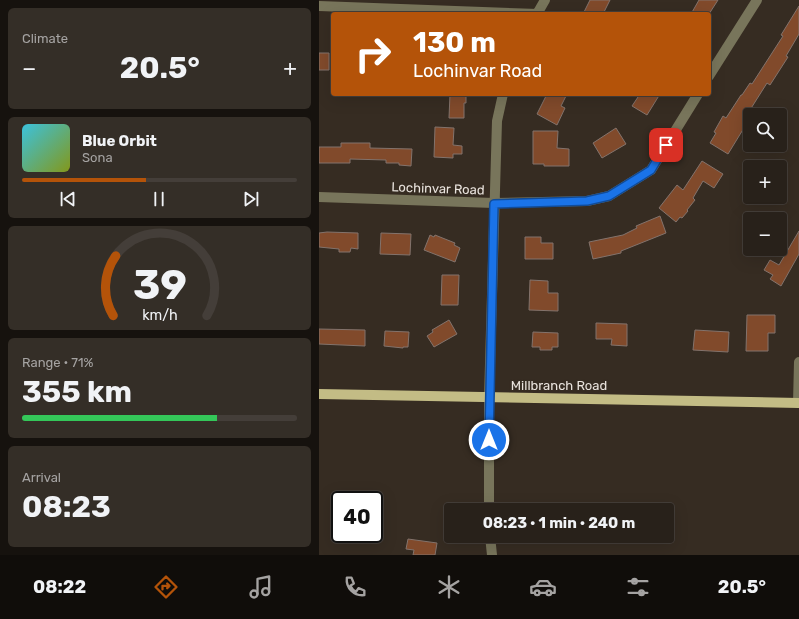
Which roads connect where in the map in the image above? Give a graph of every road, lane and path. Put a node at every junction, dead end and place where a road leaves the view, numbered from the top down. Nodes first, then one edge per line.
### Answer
1 (545, 0) edge
2 (757, 0) edge
3 (319, 6) edge
4 (482, 12) edge
5 (538, 12) edge
6 (711, 73) edge
7 (503, 96) edge
8 (697, 96) edge
9 (319, 197) edge
10 (494, 204) junction
11 (799, 362) edge
12 (319, 394) edge
13 (489, 398) junction
14 (799, 403) edge
15 (489, 503) edge
16 (491, 543) edge
17 (492, 555) edge

1 - 5 street
2 - 6 street
3 - 4 street
7 - 10 street
8 - 10 street, Lochinvar Road
9 - 10 street, Lochinvar Road
10 - 13 street
11 - 14 street
12 - 13 main road, Millbranch Road
13 - 14 main road, Millbranch Road
13 - 15 street
16 - 17 street

